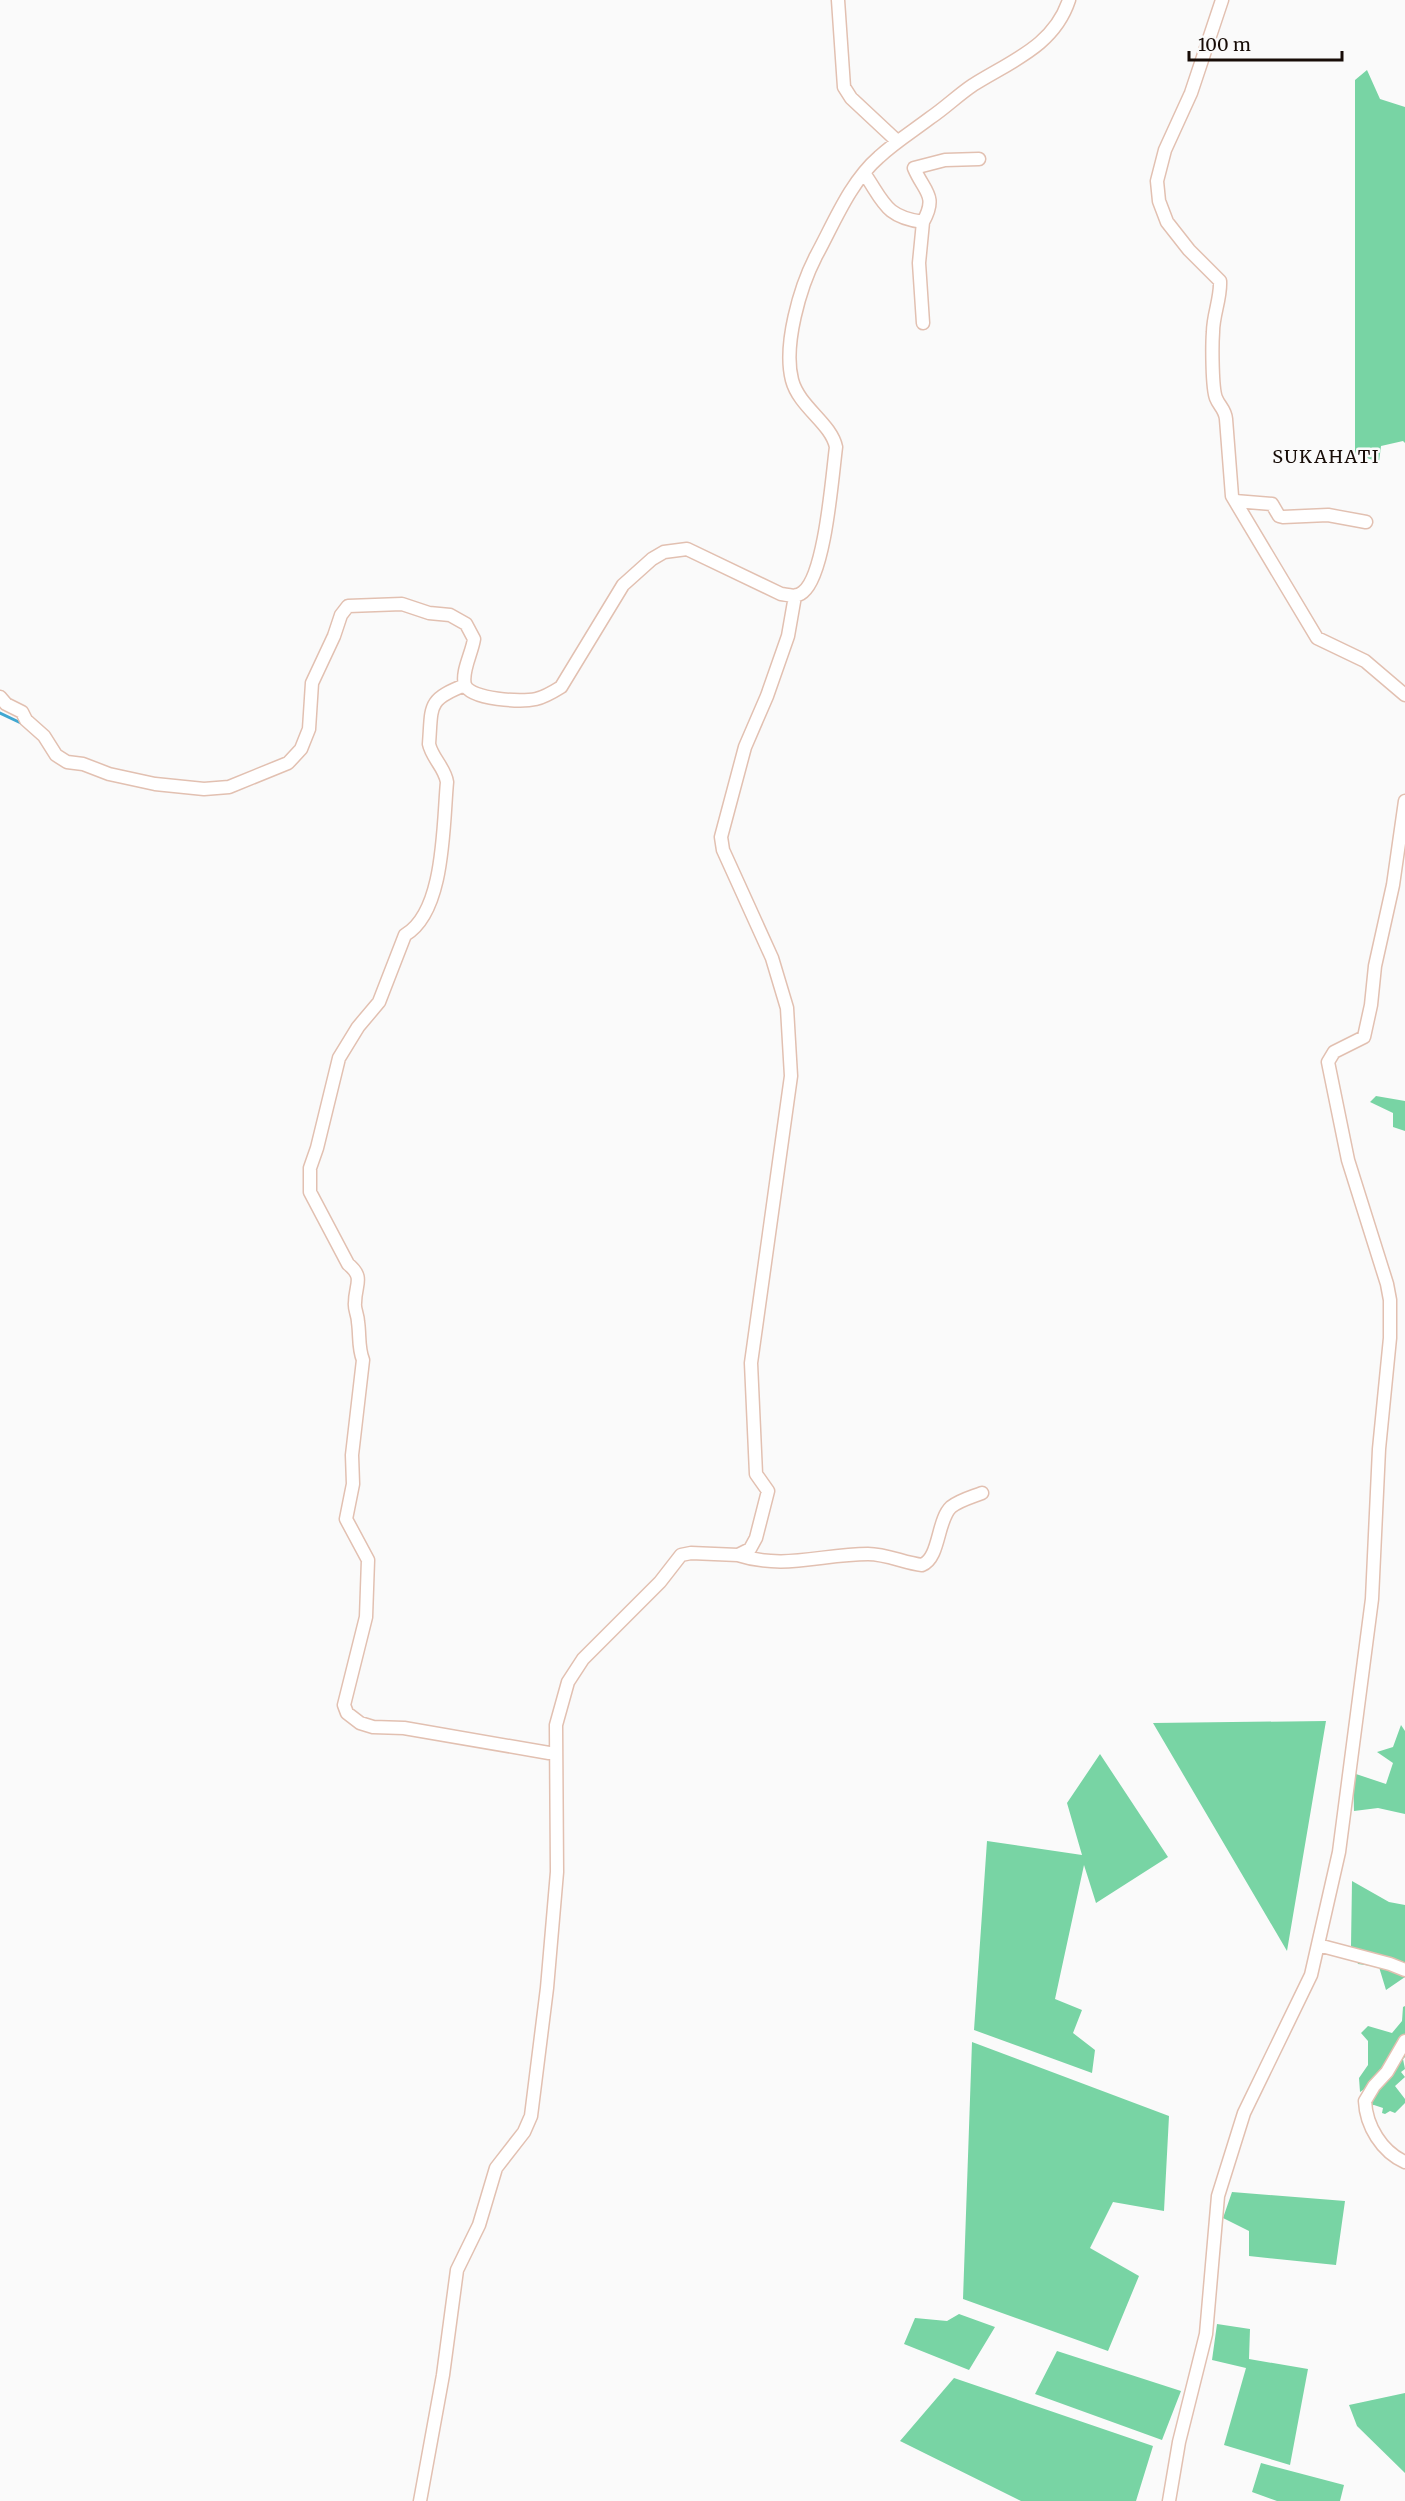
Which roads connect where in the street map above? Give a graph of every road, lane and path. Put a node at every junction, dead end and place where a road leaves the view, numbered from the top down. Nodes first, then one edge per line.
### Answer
1 (838, 0) edge
2 (1069, 0) edge
3 (1222, 0) edge
4 (897, 141) junction
5 (979, 159) dead end
6 (864, 173) junction
7 (923, 222) junction
8 (923, 323) dead end
9 (1235, 501) junction
10 (1366, 522) dead end
11 (794, 601) junction
12 (460, 688) junction
13 (1405, 695) edge
14 (0, 697) edge
15 (1405, 801) edge
16 (982, 1493) dead end
17 (738, 1556) junction
18 (555, 1752) junction
19 (1318, 1946) junction
20 (1405, 1970) edge
21 (1405, 2041) edge
22 (1405, 2162) edge
23 (420, 2501) edge
24 (1169, 2501) edge

1 - 4 street
2 - 4 street
3 - 9 street
4 - 6 street
5 - 7 street
6 - 7 street
6 - 11 street
7 - 8 street
9 - 10 street
9 - 13 street
11 - 12 street
11 - 17 street
12 - 14 street
12 - 18 street
15 - 19 street
16 - 17 street
17 - 18 street
18 - 23 street
19 - 20 street
19 - 24 street
21 - 22 street

